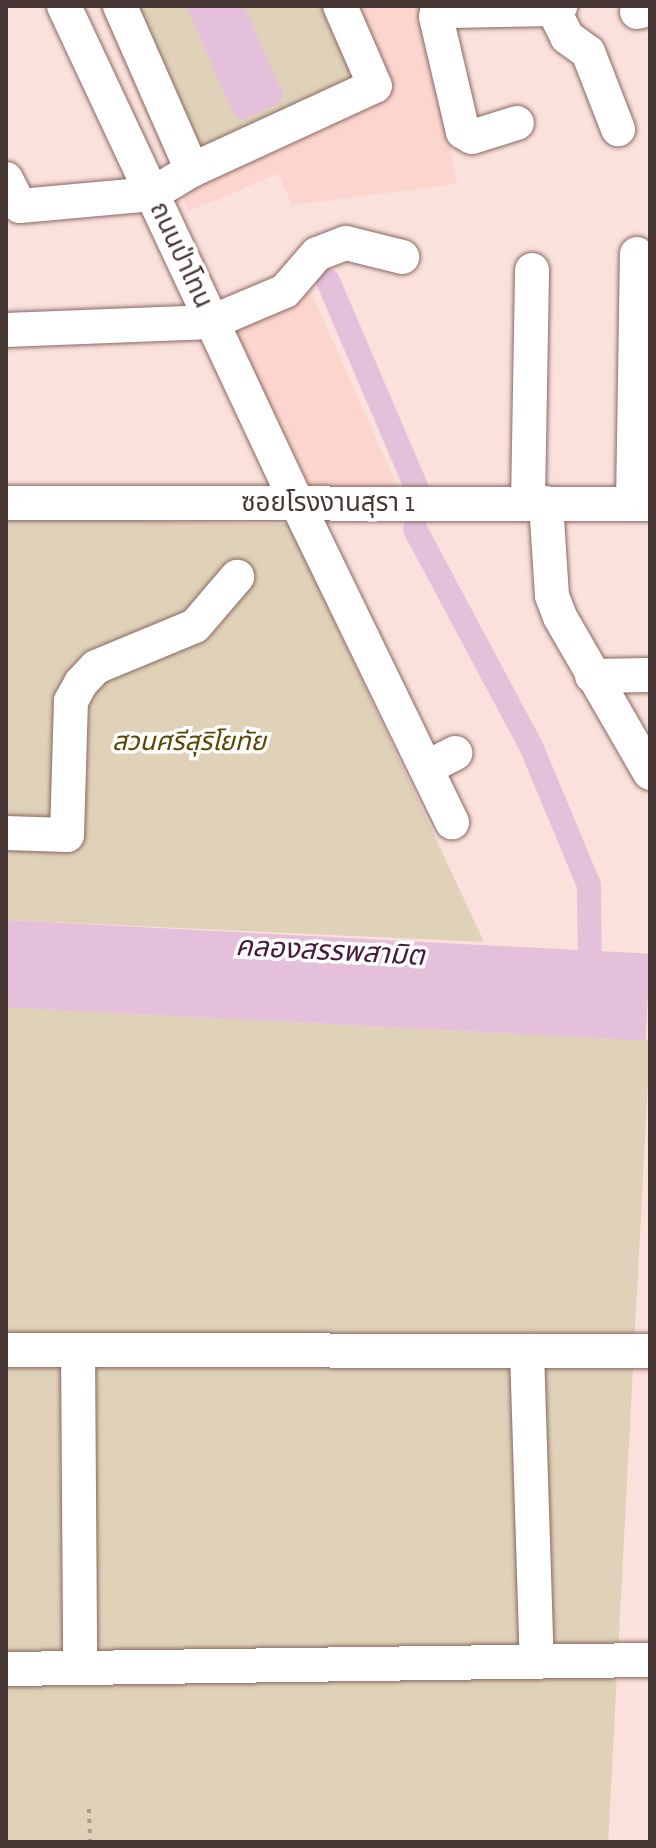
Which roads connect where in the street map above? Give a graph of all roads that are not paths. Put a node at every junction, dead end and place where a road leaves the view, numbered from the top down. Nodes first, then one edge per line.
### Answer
1 (64, 6) edge
2 (120, 6) edge
3 (340, 6) edge
4 (438, 6) edge
5 (488, 8) edge
6 (556, 8) edge
7 (517, 123) dead end
8 (618, 129) dead end
9 (192, 170) junction
10 (6, 179) edge
11 (152, 194) junction
12 (637, 254) dead end
13 (402, 257) dead end
14 (532, 270) dead end
15 (212, 322) junction
16 (6, 330) edge
17 (6, 503) edge
18 (297, 503) junction
19 (537, 503) junction
20 (642, 504) edge
21 (237, 577) dead end
22 (650, 675) edge
23 (592, 676) junction
24 (650, 773) edge
25 (452, 822) dead end
26 (6, 833) edge
27 (6, 1350) edge
28 (78, 1350) junction
29 (527, 1351) junction
30 (650, 1351) edge
31 (650, 1660) edge
32 (537, 1662) junction
33 (80, 1668) junction
34 (6, 1669) edge

1 - 11 street, ถนนป่าโทน
2 - 9 street
3 - 9 street
4 - 5 street
4 - 7 street
5 - 6 street
6 - 8 street
9 - 11 street
10 - 11 street
11 - 15 street, ถนนป่าโทน
12 - 20 street
13 - 15 street
14 - 19 street
15 - 16 street
15 - 18 street, ถนนป่าโทน
17 - 18 street, ซอยโรงงานสุรา 1
18 - 19 street, ซอยโรงงานสุรา 1
18 - 25 street, ถนนป่าโทน
19 - 20 street, ซอยโรงงานสุรา 1
19 - 23 street
21 - 26 street
22 - 23 street
23 - 24 street
27 - 28 street
28 - 29 street
28 - 33 street
29 - 30 street
29 - 32 street
31 - 32 street
32 - 33 street
33 - 34 street

